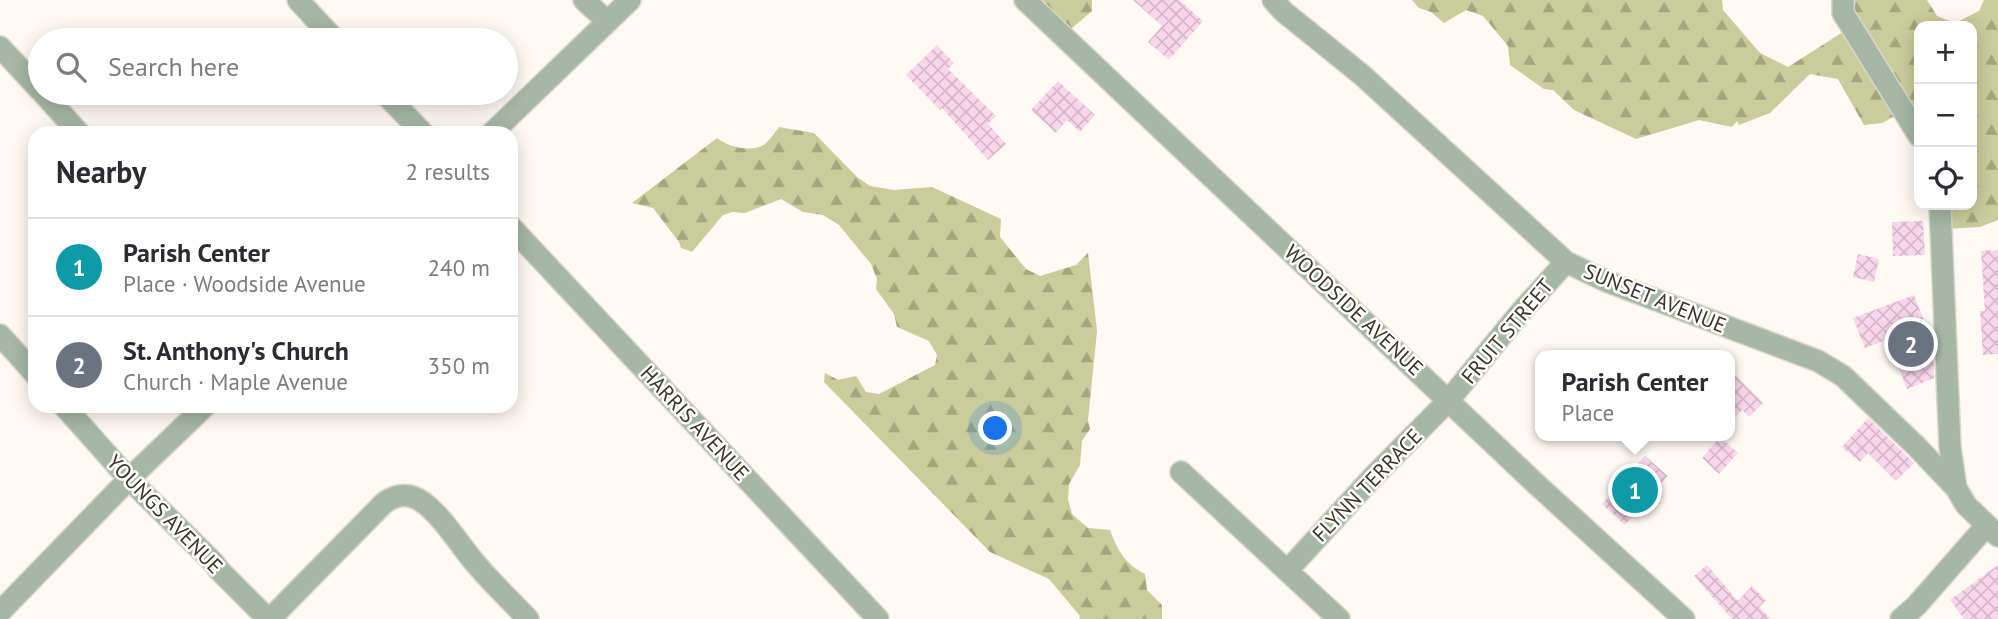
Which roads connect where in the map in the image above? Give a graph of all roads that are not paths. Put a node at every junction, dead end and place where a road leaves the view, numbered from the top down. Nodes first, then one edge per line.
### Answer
1 (298, 0) edge
2 (584, 0) edge
3 (630, 0) edge
4 (1025, 0) edge
5 (1273, 0) edge
6 (1840, 4) edge
7 (607, 21) junction
8 (324, 28) edge
9 (0, 47) edge
10 (28, 78) edge
11 (53, 105) edge
12 (396, 105) edge
13 (73, 126) edge
14 (416, 126) edge
15 (499, 126) edge
16 (1914, 128) edge
17 (1940, 210) edge
18 (518, 235) edge
19 (1566, 262) junction
20 (0, 335) edge
21 (28, 366) edge
22 (1449, 400) junction
23 (70, 413) edge
24 (198, 413) edge
25 (1181, 472) dead end
26 (129, 479) junction
27 (1956, 488) junction
28 (1992, 530) edge
29 (1287, 571) junction
30 (0, 612) edge
31 (1914, 615) edge
32 (874, 618) edge
33 (269, 619) edge
34 (528, 619) edge
35 (1339, 619) edge
36 (1684, 619) edge

1 - 8 street
2 - 7 street
3 - 7 street
4 - 22 street, WOODSIDE AVENUE
5 - 19 street, SUNSET AVENUE
6 - 16 street
7 - 15 street
9 - 10 street
11 - 13 street
12 - 14 street
17 - 27 street
18 - 32 street, HARRIS AVENUE
19 - 22 street, FRUIT STREET
19 - 27 street, SUNSET AVENUE
20 - 21 street
22 - 29 street, FLYNN TERRACE
22 - 36 street, WOODSIDE AVENUE
23 - 26 street, YOUNGS AVENUE
24 - 26 street
25 - 29 street
26 - 30 street
26 - 33 street, YOUNGS AVENUE
27 - 28 street, SUNSET AVENUE
28 - 31 street
29 - 35 street
33 - 34 street

